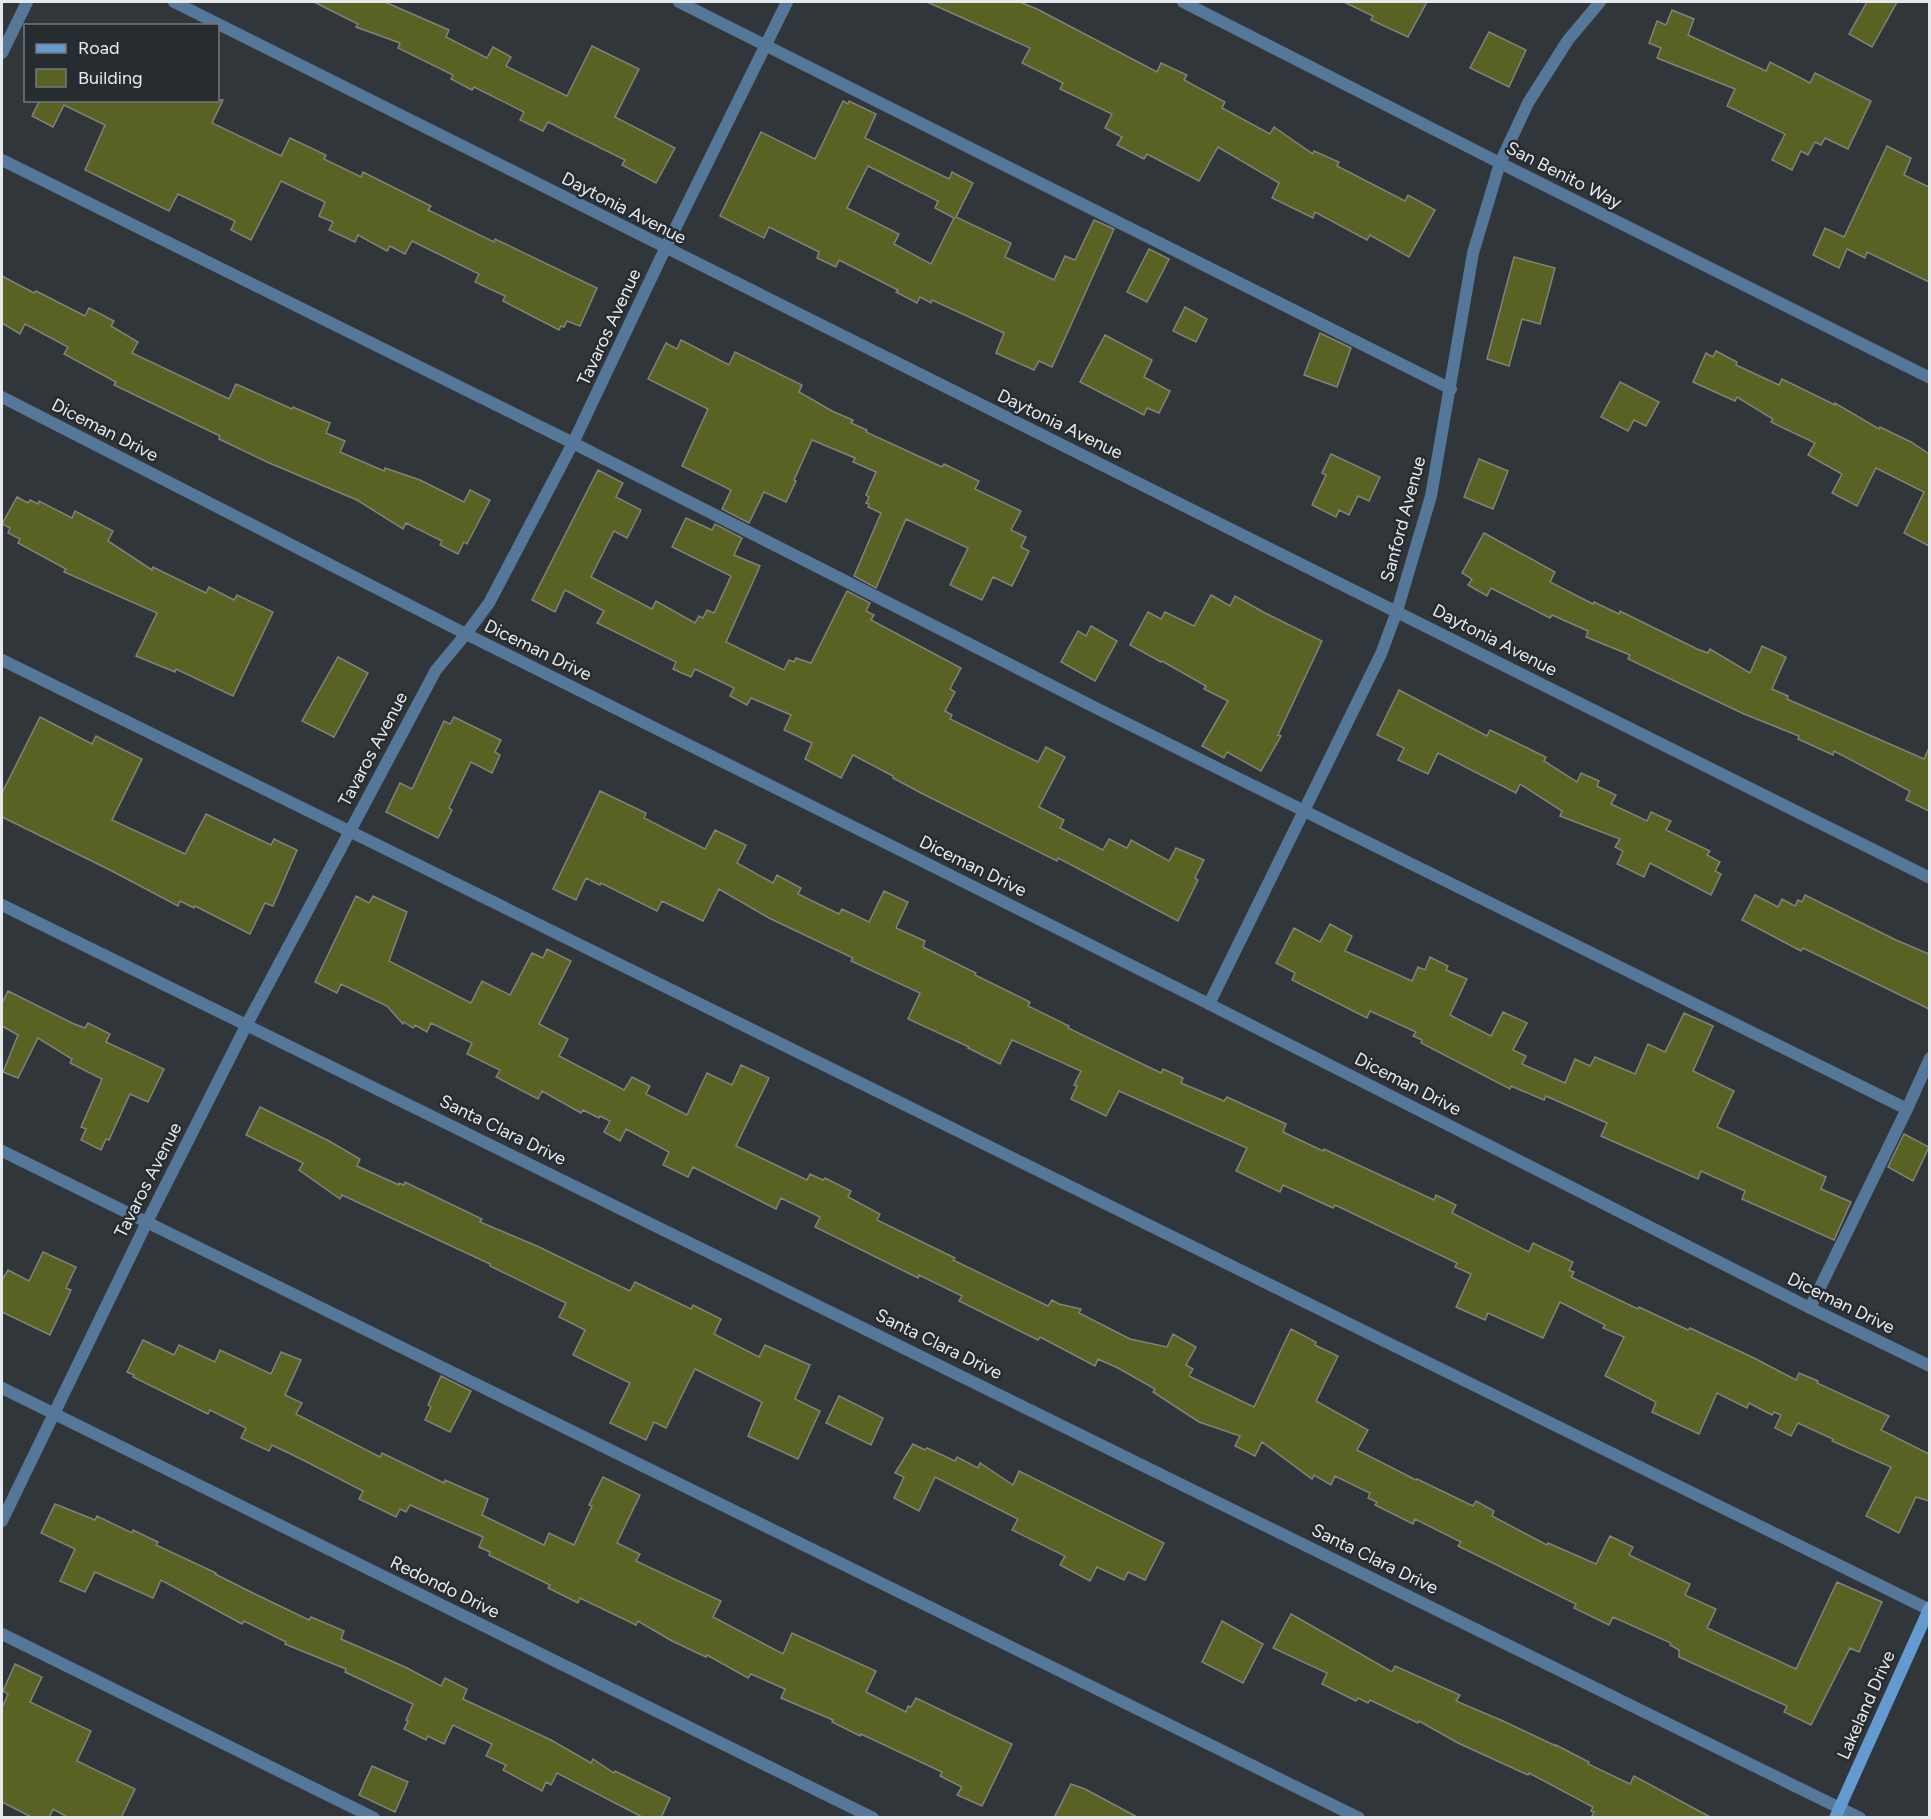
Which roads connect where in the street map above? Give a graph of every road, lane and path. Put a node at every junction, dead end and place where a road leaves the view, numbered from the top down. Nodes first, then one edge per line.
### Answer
1 (27, 2) edge
2 (174, 2) edge
3 (679, 2) edge
4 (787, 2) edge
5 (1184, 2) edge
6 (1600, 2) edge
7 (218, 24) edge
8 (219, 25) edge
9 (766, 45) junction
10 (2, 53) edge
11 (2, 160) edge
12 (1500, 163) junction
13 (665, 249) junction
14 (1929, 378) edge
15 (1450, 389) junction
16 (2, 397) edge
17 (573, 443) junction
18 (1397, 611) junction
19 (466, 634) junction
20 (2, 660) edge
21 (1304, 811) junction
22 (349, 833) junction
23 (1929, 878) edge
24 (2, 905) edge
25 (1209, 1004) junction
26 (247, 1024) junction
27 (1929, 1058) edge
28 (1907, 1109) junction
29 (2, 1151) edge
30 (147, 1222) junction
31 (1810, 1308) junction
32 (1929, 1366) edge
33 (2, 1388) edge
34 (54, 1414) junction
35 (2, 1521) edge
36 (1929, 1608) edge
37 (2, 1634) edge
38 (1837, 1812) edge
39 (374, 1818) edge
40 (873, 1818) edge
41 (1359, 1818) edge
42 (1860, 1818) edge

1 - 10 street
2 - 7 street, Daytonia Avenue
3 - 9 street
4 - 9 street, Tavaros Avenue
5 - 12 street, San Benito Way
6 - 12 street, Sanford Avenue
8 - 13 street, Daytonia Avenue
9 - 13 street, Tavaros Avenue
9 - 15 street
11 - 17 street
12 - 14 street, San Benito Way
12 - 15 street, Sanford Avenue
13 - 17 street, Tavaros Avenue
13 - 18 street, Daytonia Avenue
15 - 18 street, Sanford Avenue
16 - 19 street, Diceman Drive
17 - 19 street, Tavaros Avenue
17 - 21 street
18 - 21 street, Sanford Avenue
18 - 23 street, Daytonia Avenue
19 - 22 street, Tavaros Avenue
19 - 25 street, Diceman Drive
20 - 22 street
21 - 25 street, Sanford Avenue
21 - 28 street
22 - 26 street, Tavaros Avenue
22 - 36 street
24 - 26 street, Santa Clara Drive
25 - 31 street, Diceman Drive
26 - 30 street, Tavaros Avenue
26 - 38 street, Santa Clara Drive
27 - 28 street
28 - 31 street
29 - 30 street
30 - 34 street, Tavaros Avenue
30 - 41 street
31 - 32 street, Diceman Drive
33 - 34 street, Redondo Drive
34 - 35 street, Tavaros Avenue
34 - 40 street, Redondo Drive
36 - 38 street, Lakeland Drive
37 - 39 street
38 - 42 street, Santa Clara Drive

